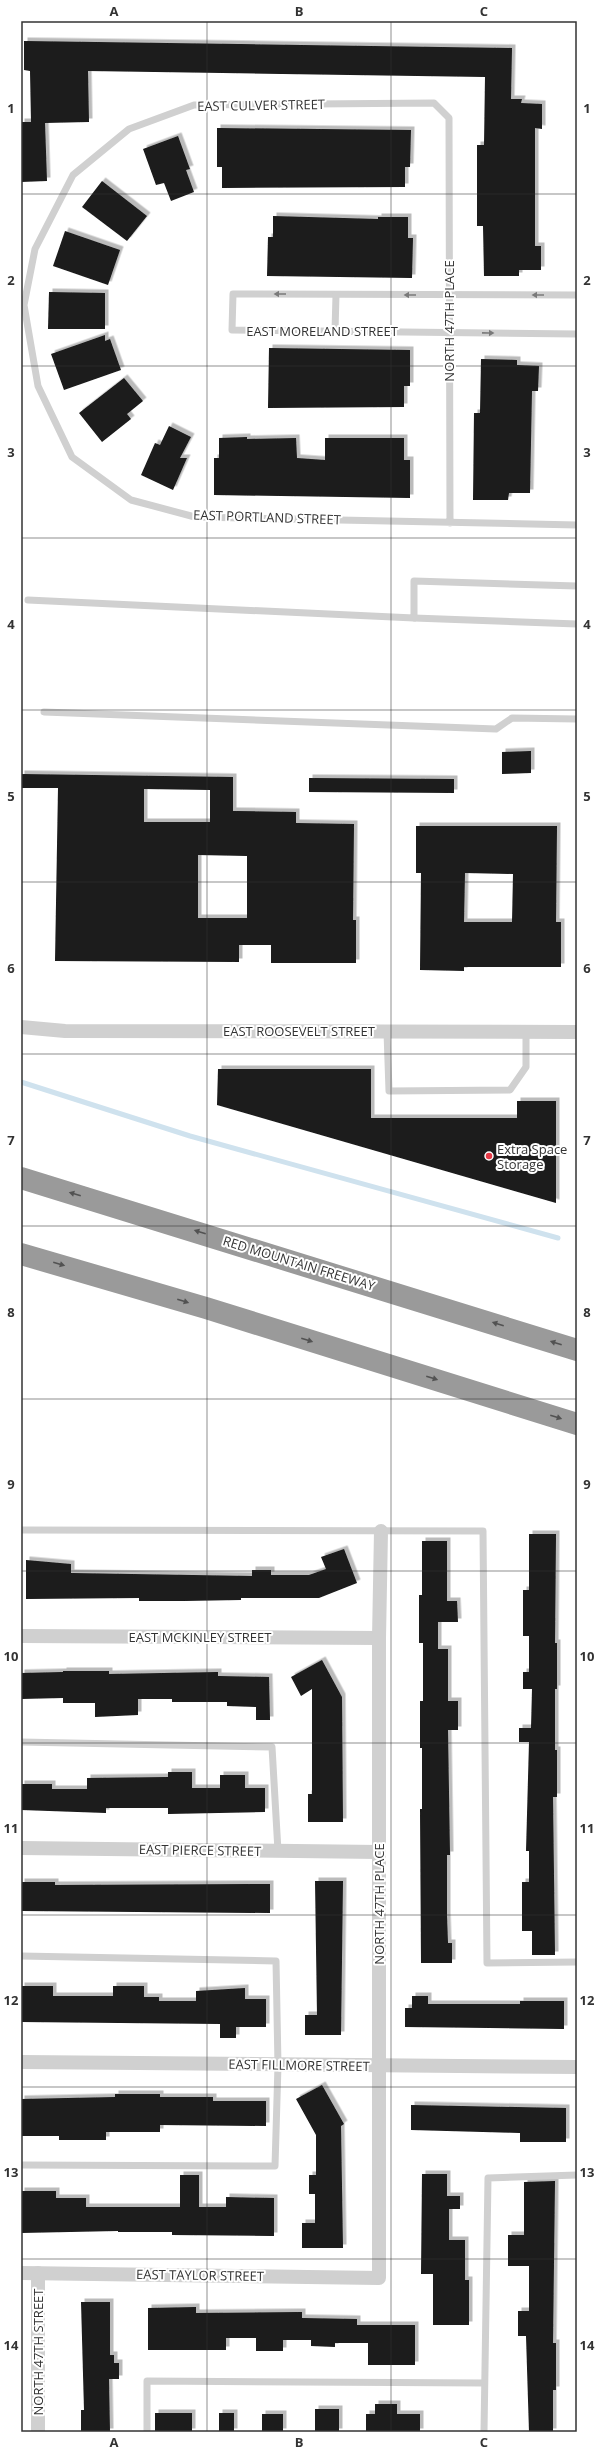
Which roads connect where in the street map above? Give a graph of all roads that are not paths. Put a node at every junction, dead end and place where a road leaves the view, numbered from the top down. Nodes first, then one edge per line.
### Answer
1 (449, 118) joint
2 (35, 249) joint
3 (336, 295) junction
4 (449, 295) junction
5 (577, 295) edge
6 (335, 331) junction
7 (450, 332) junction
8 (577, 334) edge
9 (450, 523) junction
10 (577, 525) edge
11 (577, 586) edge
12 (28, 600) dead end
13 (414, 618) junction
14 (577, 624) edge
15 (44, 712) dead end
16 (577, 719) edge
17 (21, 1027) edge
18 (387, 1032) junction
19 (526, 1032) junction
20 (577, 1032) edge
21 (21, 1178) edge
22 (21, 1254) edge
23 (577, 1350) edge
24 (577, 1424) edge
25 (21, 1530) edge
26 (381, 1531) junction
27 (21, 1636) edge
28 (379, 1638) junction
29 (21, 1742) edge
30 (21, 1848) edge
31 (278, 1851) junction
32 (379, 1852) junction
33 (21, 1956) edge
34 (577, 1962) edge
35 (21, 2062) edge
36 (278, 2065) junction
37 (379, 2066) junction
38 (577, 2067) edge
39 (21, 2165) edge
40 (577, 2175) edge
41 (21, 2273) edge
42 (38, 2273) junction
43 (379, 2278) joint
44 (484, 2383) junction
45 (38, 2432) edge
46 (147, 2432) edge
47 (484, 2432) edge

1 - 2 lane, EAST CULVER STREET
1 - 4 lane, NORTH 47TH PLACE
2 - 9 lane, EAST PORTLAND STREET
4 -> 3 lane, EAST MORELAND STREET
3 - 6 lane
3 -> 6 lane, EAST MORELAND STREET
5 -> 4 lane, EAST MORELAND STREET
4 - 7 lane, NORTH 47TH PLACE
6 - 7 lane, EAST MORELAND STREET
7 -> 8 lane, EAST MORELAND STREET
7 - 9 lane, NORTH 47TH PLACE
9 - 10 lane, EAST PORTLAND STREET
11 - 13 lane
12 - 13 lane
13 - 14 lane
15 - 16 lane
17 - 18 street, EAST ROOSEVELT STREET
18 - 19 street, EAST ROOSEVELT STREET
18 - 19 lane
19 - 20 street, EAST ROOSEVELT STREET
23 -> 21 highway, RED MOUNTAIN FREEWAY
22 -> 24 highway
25 - 26 lane
26 - 28 street, NORTH 47TH PLACE
26 - 34 lane
27 - 28 street, EAST MCKINLEY STREET
28 - 32 street, NORTH 47TH PLACE
29 - 31 lane
30 - 31 street, EAST PIERCE STREET
31 - 32 street, EAST PIERCE STREET
32 - 37 street, NORTH 47TH PLACE
33 - 36 lane
35 - 36 street, EAST FILLMORE STREET
36 - 37 street, EAST FILLMORE STREET
36 - 39 lane
37 - 38 street, EAST FILLMORE STREET
37 - 43 street, NORTH 47TH PLACE
40 - 44 lane
41 - 42 street, EAST TAYLOR STREET
42 - 43 street, EAST TAYLOR STREET
42 - 45 street, NORTH 47TH STREET
44 - 46 lane
44 - 47 lane

